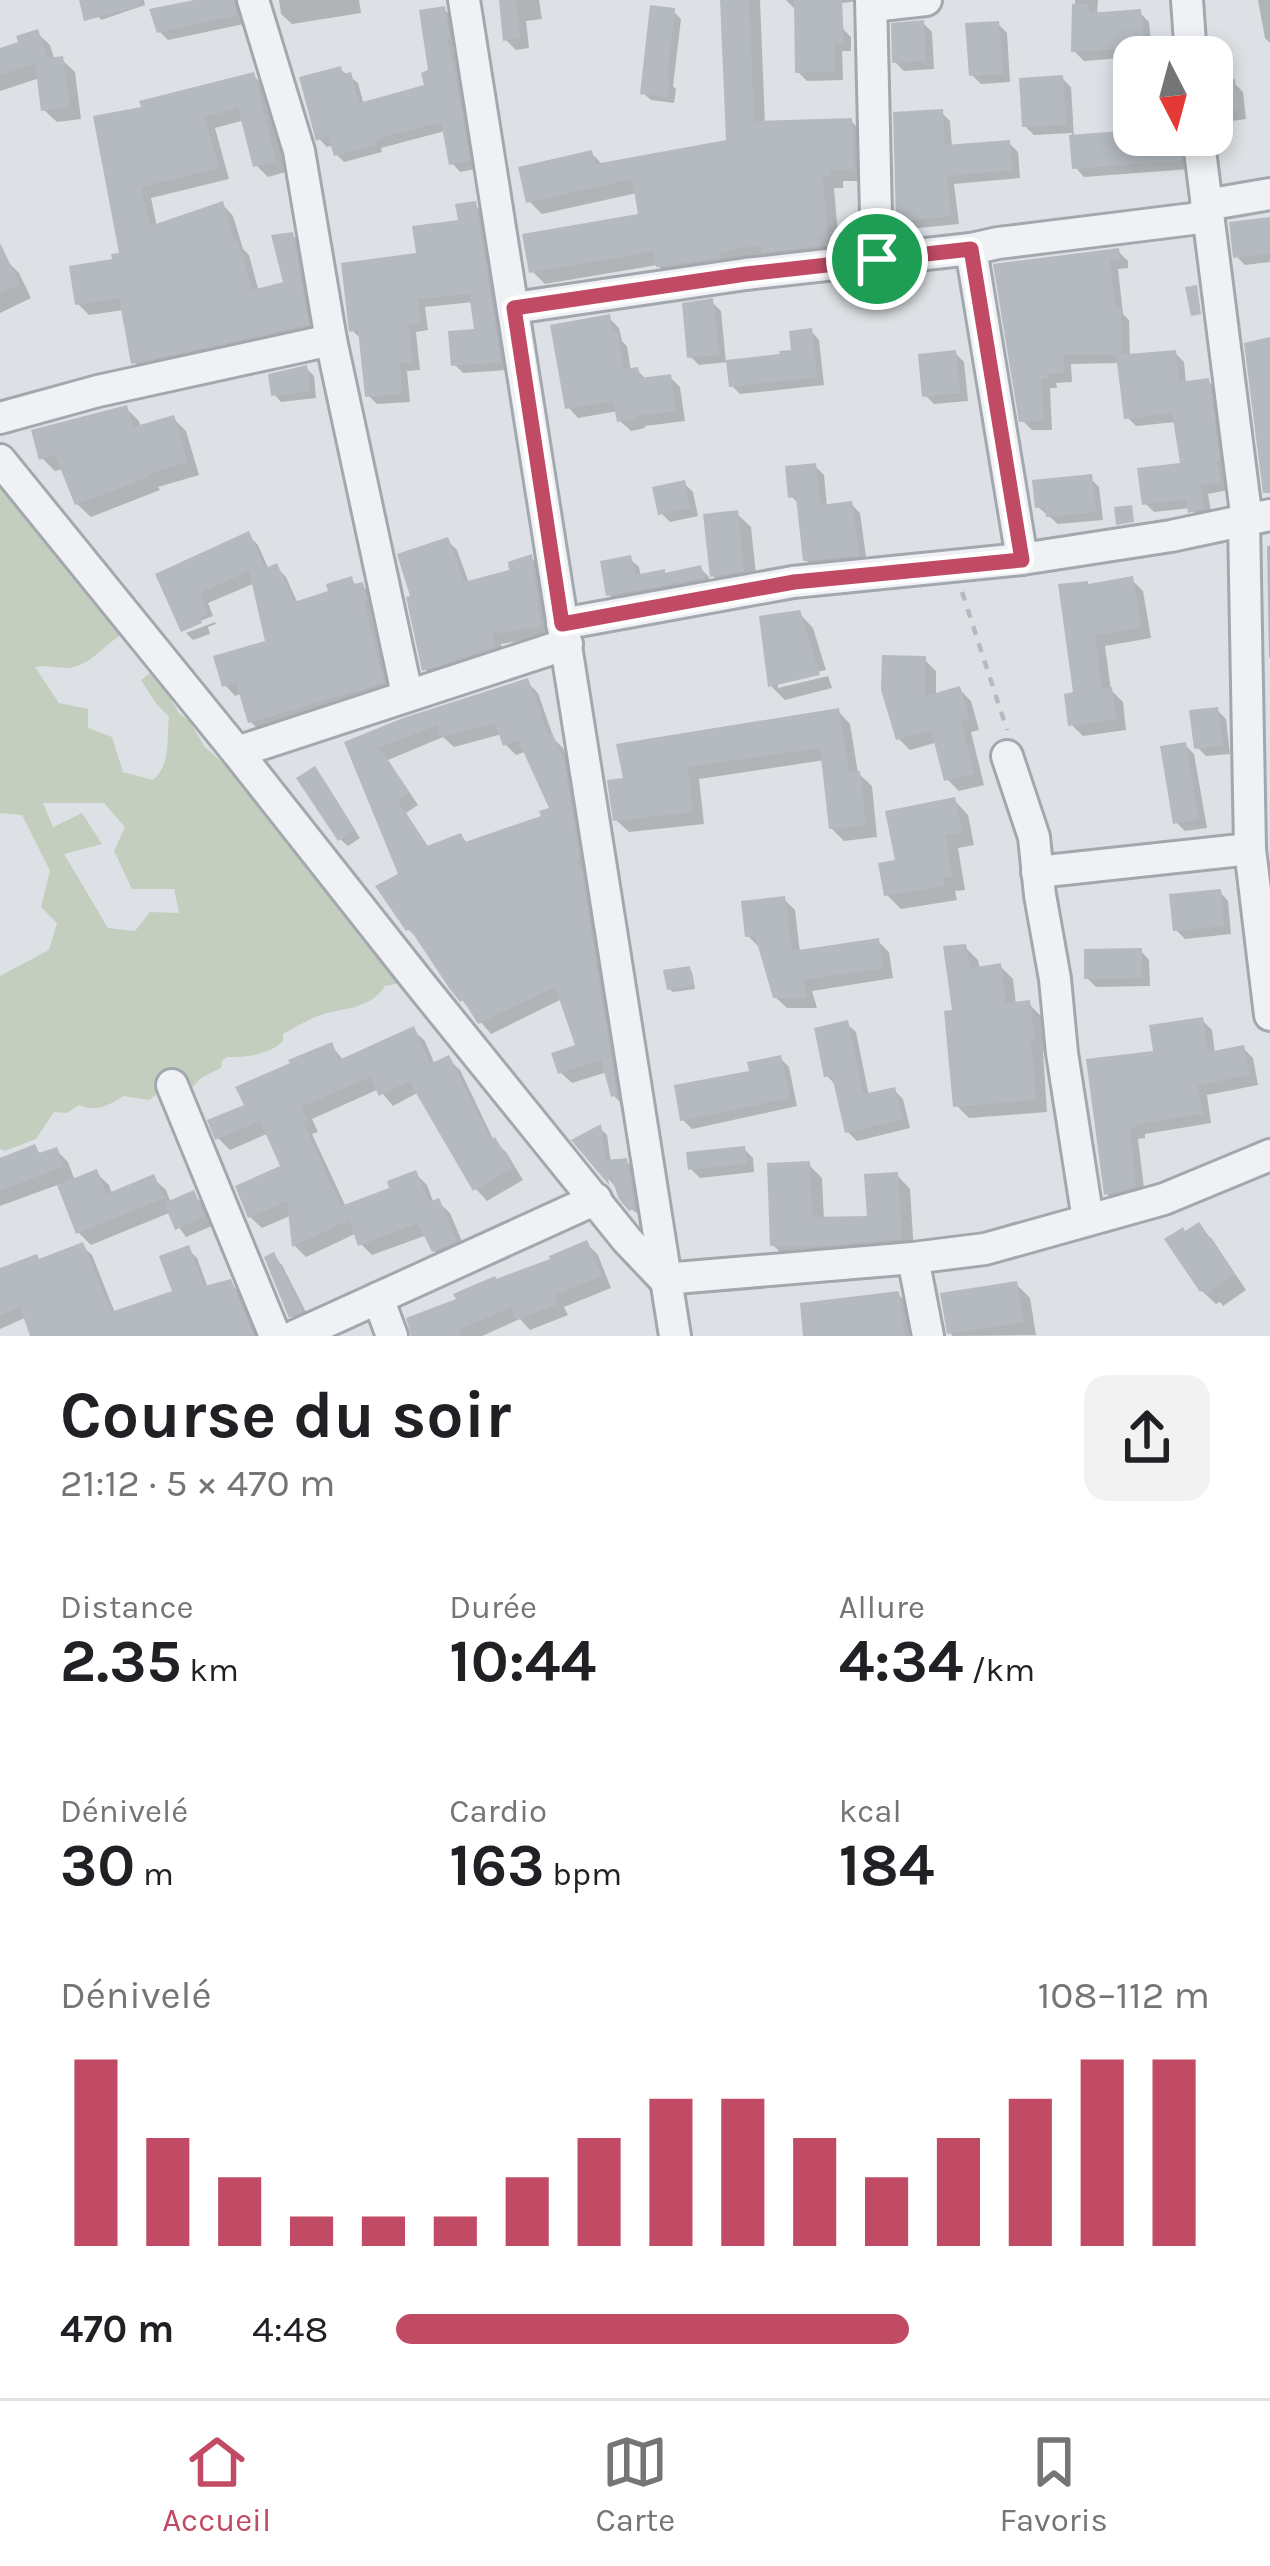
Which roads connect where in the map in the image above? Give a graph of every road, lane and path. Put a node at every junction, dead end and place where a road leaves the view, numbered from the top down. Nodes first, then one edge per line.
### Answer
1 (253, 0) edge
2 (464, 0) edge
3 (926, 0) edge
4 (1187, 0) edge
5 (872, 3) edge
6 (1190, 36) edge
7 (1200, 156) edge
8 (1270, 194) edge
9 (1207, 211) junction
10 (971, 249) junction
11 (877, 259) junction
12 (514, 308) junction
13 (331, 340) junction
14 (0, 418) edge
15 (0, 460) edge
16 (1254, 519) edge
17 (1022, 560) junction
18 (955, 568) junction
19 (565, 634) junction
20 (406, 694) junction
21 (237, 752) junction
22 (1006, 756) joint
23 (1250, 849) junction
24 (1037, 872) junction
25 (1268, 967) edge
26 (1270, 1015) edge
27 (172, 1085) dead end
28 (1270, 1155) edge
29 (596, 1199) junction
30 (1088, 1220) junction
31 (913, 1258) junction
32 (664, 1279) junction
33 (378, 1298) junction
34 (275, 1336) edge
35 (295, 1336) edge
36 (392, 1336) edge
37 (675, 1336) edge
38 (928, 1336) edge

1 - 13 street
2 - 12 street
3 - 5 street
4 - 6 street
5 - 11 street
7 - 9 street
8 - 9 street
9 - 10 street
9 - 16 street
10 - 11 street
10 - 17 street
11 - 12 street
12 - 19 street
13 - 14 street
13 - 20 street
15 - 21 street
16 - 17 street
16 - 23 street
17 - 18 street
18 - 19 street
18 - 22 path
19 - 20 street
19 - 32 street
20 - 21 street
21 - 29 street
22 - 24 street
23 - 24 street
23 - 25 street
24 - 30 street
25 - 26 street
27 - 34 street
28 - 30 street
29 - 32 street
29 - 33 street
30 - 31 street
31 - 32 street
31 - 38 street
32 - 37 street
33 - 35 street
33 - 36 street

